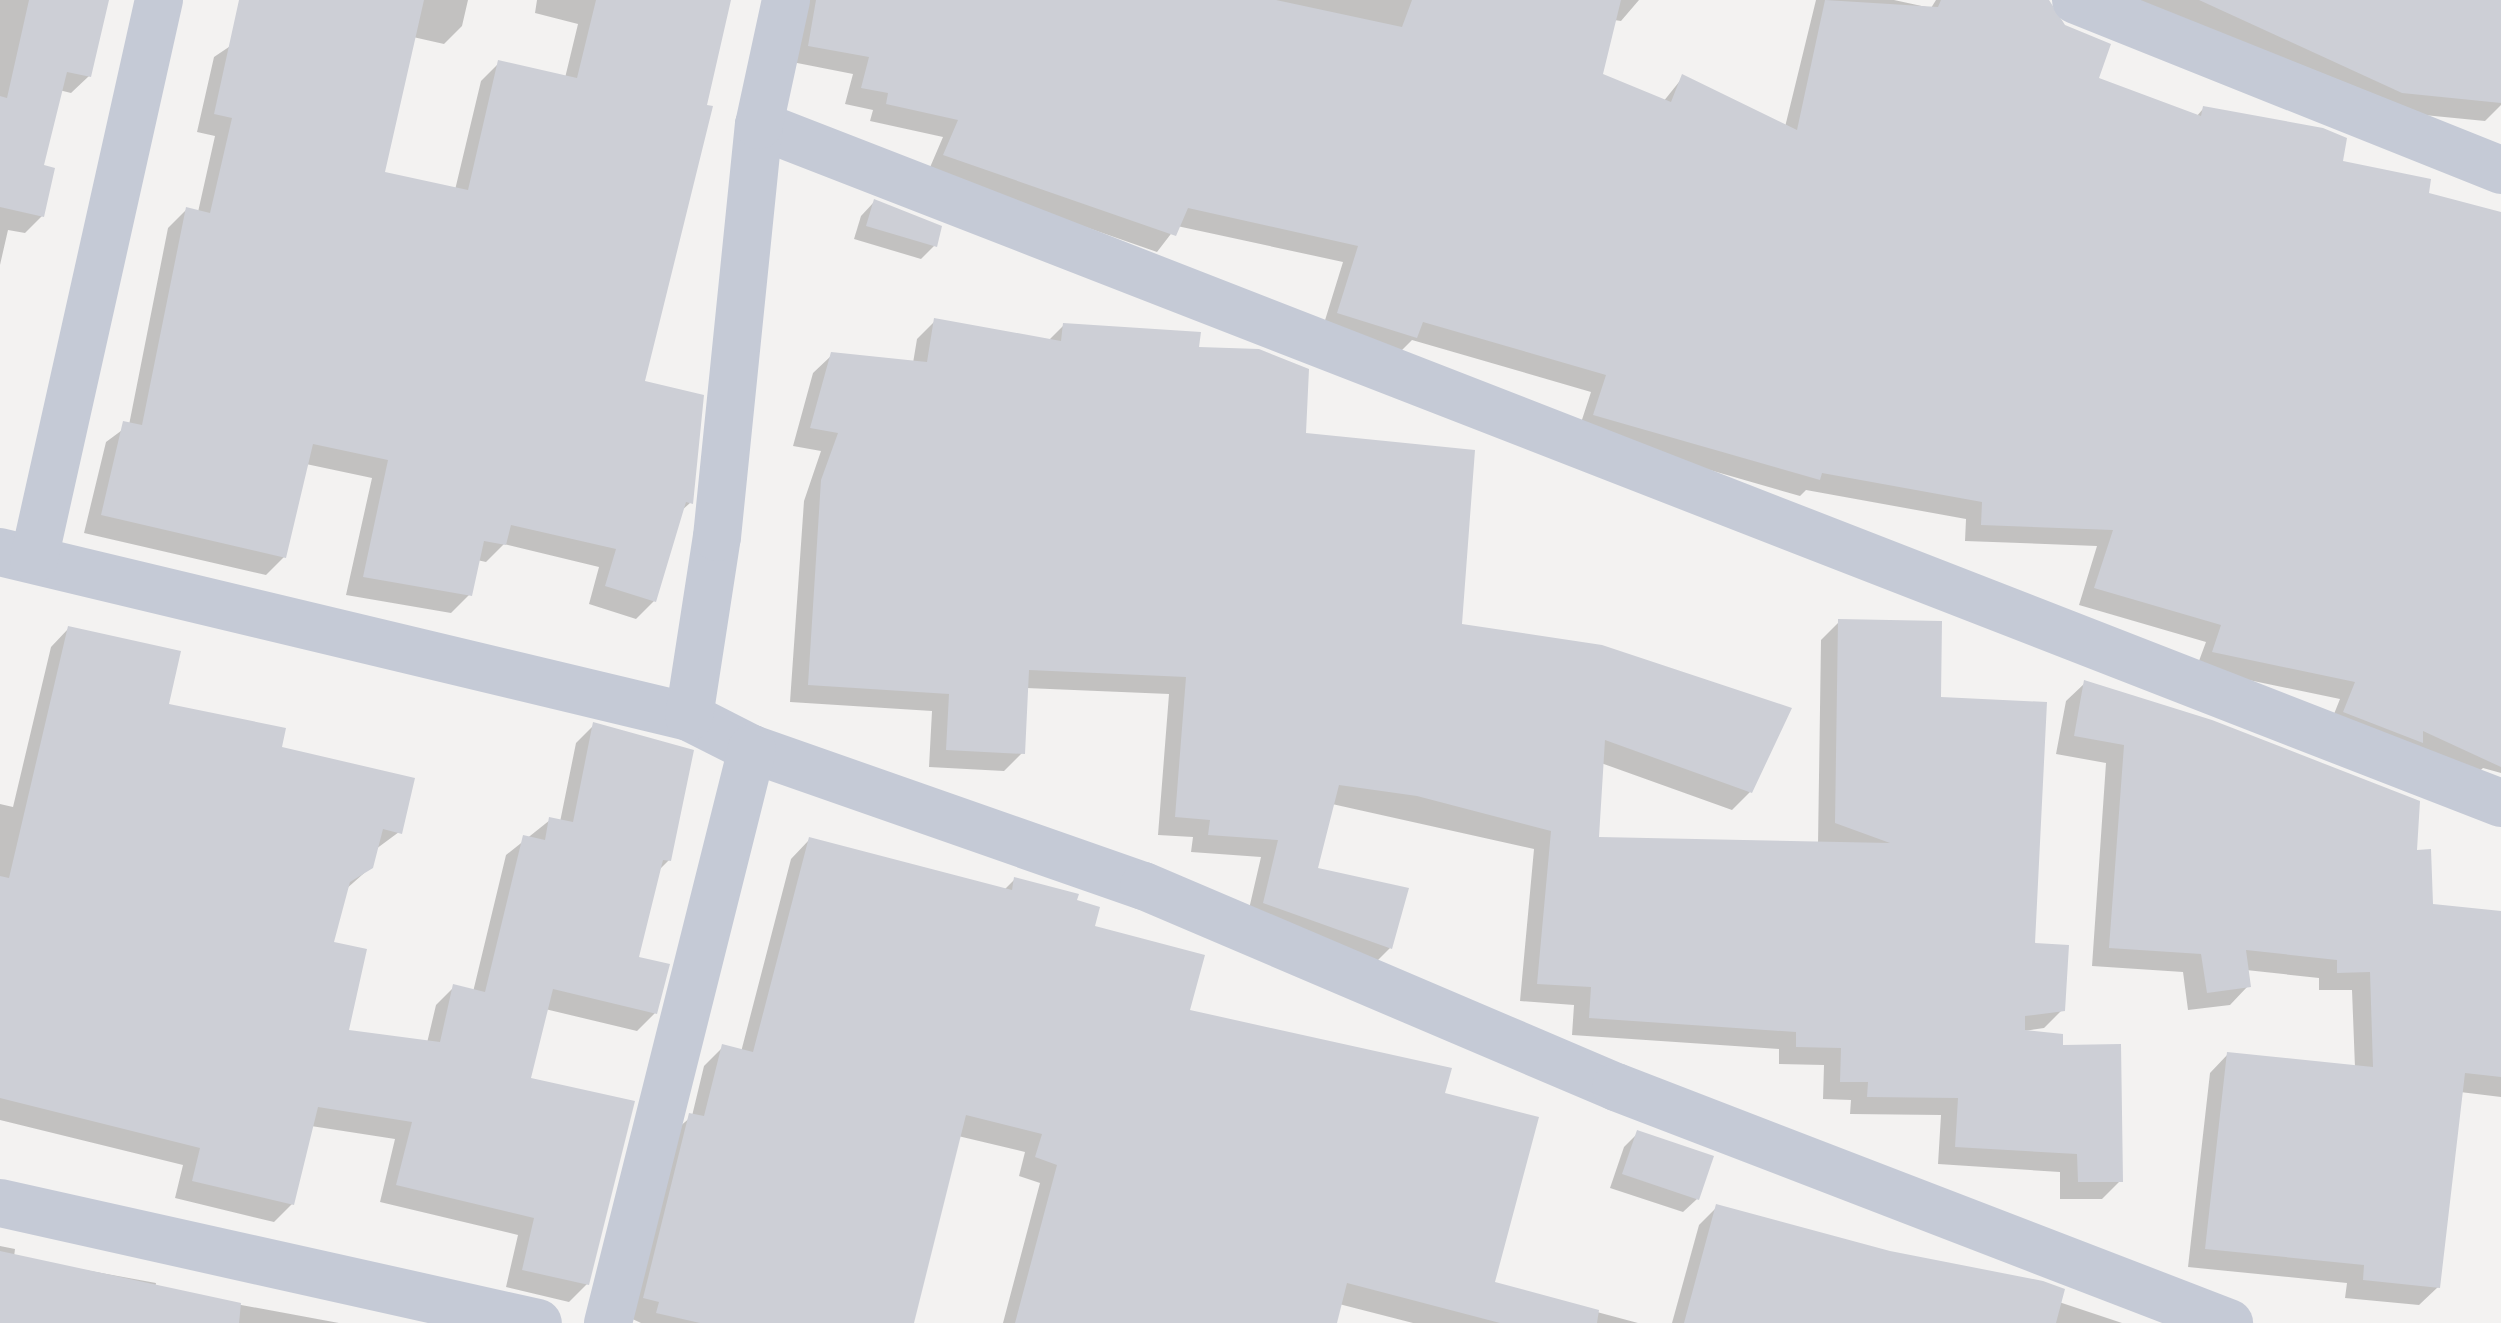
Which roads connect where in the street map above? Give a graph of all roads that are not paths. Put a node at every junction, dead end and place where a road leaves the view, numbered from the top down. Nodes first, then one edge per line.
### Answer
1 (159, 0) edge
2 (786, 0) edge
3 (2076, 0) edge
4 (759, 125) junction
5 (2501, 170) edge
6 (17, 556) edge
7 (689, 717) junction
8 (752, 749) junction
9 (2501, 803) edge
10 (0, 1203) edge
11 (538, 1323) edge
12 (608, 1323) edge
13 (2229, 1323) edge

1 - 6 street
2 - 4 street
3 - 5 street
4 - 7 street
4 - 9 street
6 - 7 street
7 - 8 street
8 - 12 street
8 - 13 street
10 - 11 street

